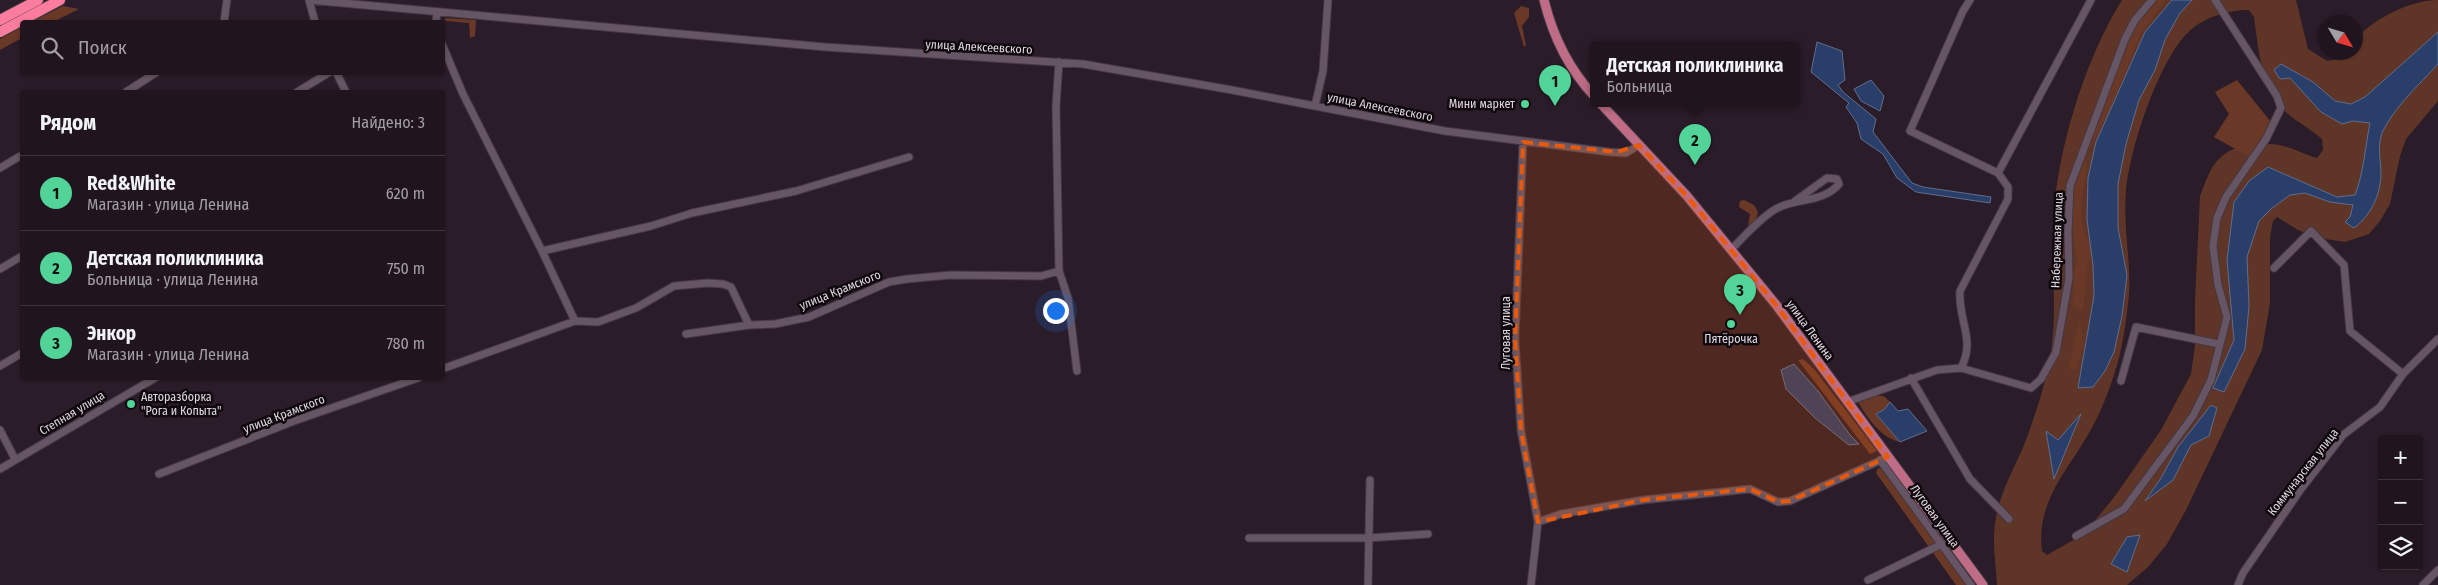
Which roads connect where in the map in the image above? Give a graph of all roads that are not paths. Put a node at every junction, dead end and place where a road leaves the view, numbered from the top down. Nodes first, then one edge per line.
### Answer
1 (38, 0) edge
2 (60, 0) edge
3 (227, 0) edge
4 (309, 0) edge
5 (1328, 0) edge
6 (1544, 0) edge
7 (1970, 0) edge
8 (2091, 0) edge
9 (2152, 0) edge
10 (2215, 0) edge
11 (437, 12) junction
12 (0, 20) edge
13 (22, 20) edge
14 (224, 20) edge
15 (314, 20) edge
16 (436, 20) edge
17 (20, 21) edge
18 (0, 32) edge
19 (445, 52) edge
20 (1059, 62) junction
21 (152, 75) edge
22 (325, 75) edge
23 (338, 75) edge
24 (129, 90) edge
25 (300, 90) edge
26 (345, 90) edge
27 (1590, 92) edge
28 (1315, 106) junction
29 (1604, 107) edge
30 (1523, 142) junction
31 (1640, 145) junction
32 (20, 156) edge
33 (909, 157) dead end
34 (0, 168) edge
35 (1998, 173) junction
36 (1795, 201) junction
37 (542, 250) junction
38 (1731, 250) junction
39 (20, 257) edge
40 (2274, 268) dead end
41 (0, 269) edge
42 (1058, 271) junction
43 (575, 321) junction
44 (749, 325) junction
45 (686, 334) dead end
46 (2438, 339) edge
47 (2219, 344) junction
48 (20, 354) edge
49 (0, 366) edge
50 (445, 368) edge
51 (1961, 368) junction
52 (1077, 371) dead end
53 (2403, 374) junction
54 (1911, 378) junction
55 (152, 380) edge
56 (412, 380) edge
57 (2121, 381) dead end
58 (1847, 402) junction
59 (0, 430) edge
60 (1884, 458) junction
61 (15, 460) junction
62 (0, 469) edge
63 (159, 474) dead end
64 (1370, 480) dead end
65 (2009, 519) dead end
66 (1538, 522) junction
67 (1428, 534) dead end
68 (2076, 536) dead end
69 (1249, 538) dead end
70 (1368, 538) junction
71 (1942, 544) junction
72 (2438, 570) edge
73 (1868, 580) dead end
74 (1368, 585) edge
75 (1531, 585) edge
76 (1971, 585) edge
77 (1983, 585) edge
78 (2238, 585) edge
79 (2423, 585) edge

1 - 12 highway
2 - 13 highway
3 - 14 street
4 - 11 street, улица Алексеевского
4 - 15 street
5 - 28 street
6 - 27 main road
7 - 35 street
8 - 35 street
9 - 51 street, Набережная улица
10 - 47 street
11 - 16 street
11 - 20 street, улица Алексеевского
17 - 18 highway
19 - 37 street
20 - 28 street, улица Алексеевского
20 - 42 street
21 - 24 street
22 - 25 street
23 - 26 street
28 - 30 street, улица Алексеевского
29 - 31 main road, улица Ленина
30 - 31 street, улица Алексеевского
30 - 66 street, Луговая улица
31 - 38 main road, улица Ленина
32 - 34 street
33 - 37 street
35 - 51 street
36 - 36 street
36 - 38 street
37 - 43 street
38 - 58 main road, улица Ленина
39 - 41 street
40 - 53 street
42 - 44 street, улица Крамского
42 - 52 street
43 - 44 street
43 - 50 street
44 - 45 street, улица Крамского
46 - 53 street, Коммунарская улица
47 - 57 street
47 - 68 street
48 - 49 street
51 - 54 street, Набережная улица
53 - 78 street, Коммунарская улица
54 - 58 street, Набережная улица
54 - 65 street
55 - 61 street, Степная улица
56 - 63 street, улица Крамского
58 - 60 main road, улица Ленина
59 - 61 street
60 - 66 street
60 - 71 street, Луговая улица
60 - 77 main road, улица Ленина
61 - 62 street, Степная улица
64 - 70 street
66 - 75 street, Луговая улица
67 - 70 street
69 - 70 street
70 - 74 street
71 - 73 street
71 - 76 street, Луговая улица
72 - 79 street

